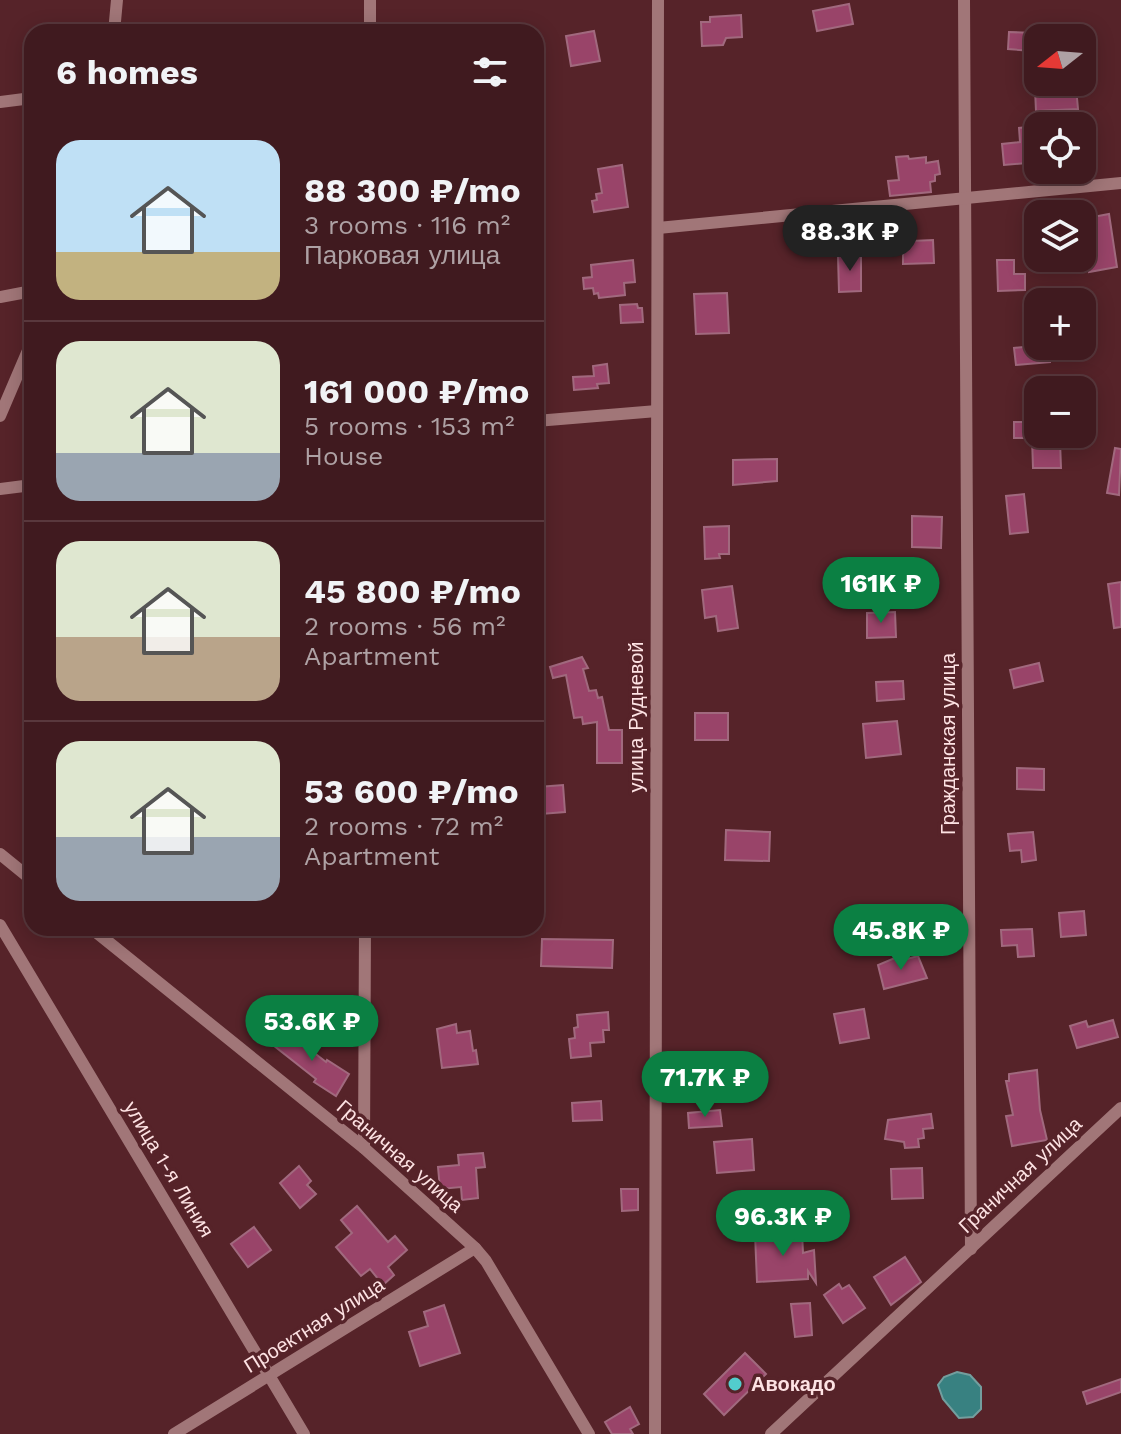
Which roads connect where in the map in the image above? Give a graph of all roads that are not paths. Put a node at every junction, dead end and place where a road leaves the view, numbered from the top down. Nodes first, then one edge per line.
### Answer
1 (117, 0) edge
2 (370, 0) edge
3 (658, 0) edge
4 (964, 0) edge
5 (115, 24) edge
6 (370, 24) edge
7 (24, 99) edge
8 (0, 102) edge
9 (1121, 183) edge
10 (965, 198) junction
11 (658, 228) junction
12 (24, 292) edge
13 (0, 297) edge
14 (24, 360) edge
15 (657, 411) junction
16 (0, 416) edge
17 (544, 420) edge
18 (24, 486) edge
19 (0, 489) edge
20 (0, 854) edge
21 (24, 874) edge
22 (0, 925) edge
23 (101, 936) edge
24 (365, 936) edge
25 (1121, 1108) edge
26 (364, 1148) junction
27 (475, 1248) junction
28 (971, 1249) junction
29 (270, 1377) junction
30 (174, 1434) edge
31 (304, 1434) edge
32 (589, 1434) edge
33 (655, 1434) edge
34 (771, 1434) edge

1 - 5 street
2 - 6 street
3 - 11 street, улица Рудневой
4 - 10 street, Гражданская улица
7 - 8 street
9 - 10 street
10 - 11 street
10 - 28 street, Гражданская улица
11 - 15 street, улица Рудневой
12 - 13 street
14 - 16 street
15 - 17 street
15 - 33 street, улица Рудневой
18 - 19 street
20 - 21 street
22 - 29 street, улица 1-я Линия
23 - 26 street, Граничная улица
24 - 26 street
25 - 28 street, Граничная улица
26 - 27 street, Граничная улица
27 - 29 street, Проектная улица
27 - 32 street, Граничная улица
28 - 34 street, Граничная улица
29 - 30 street, Проектная улица
29 - 31 street, улица 1-я Линия

